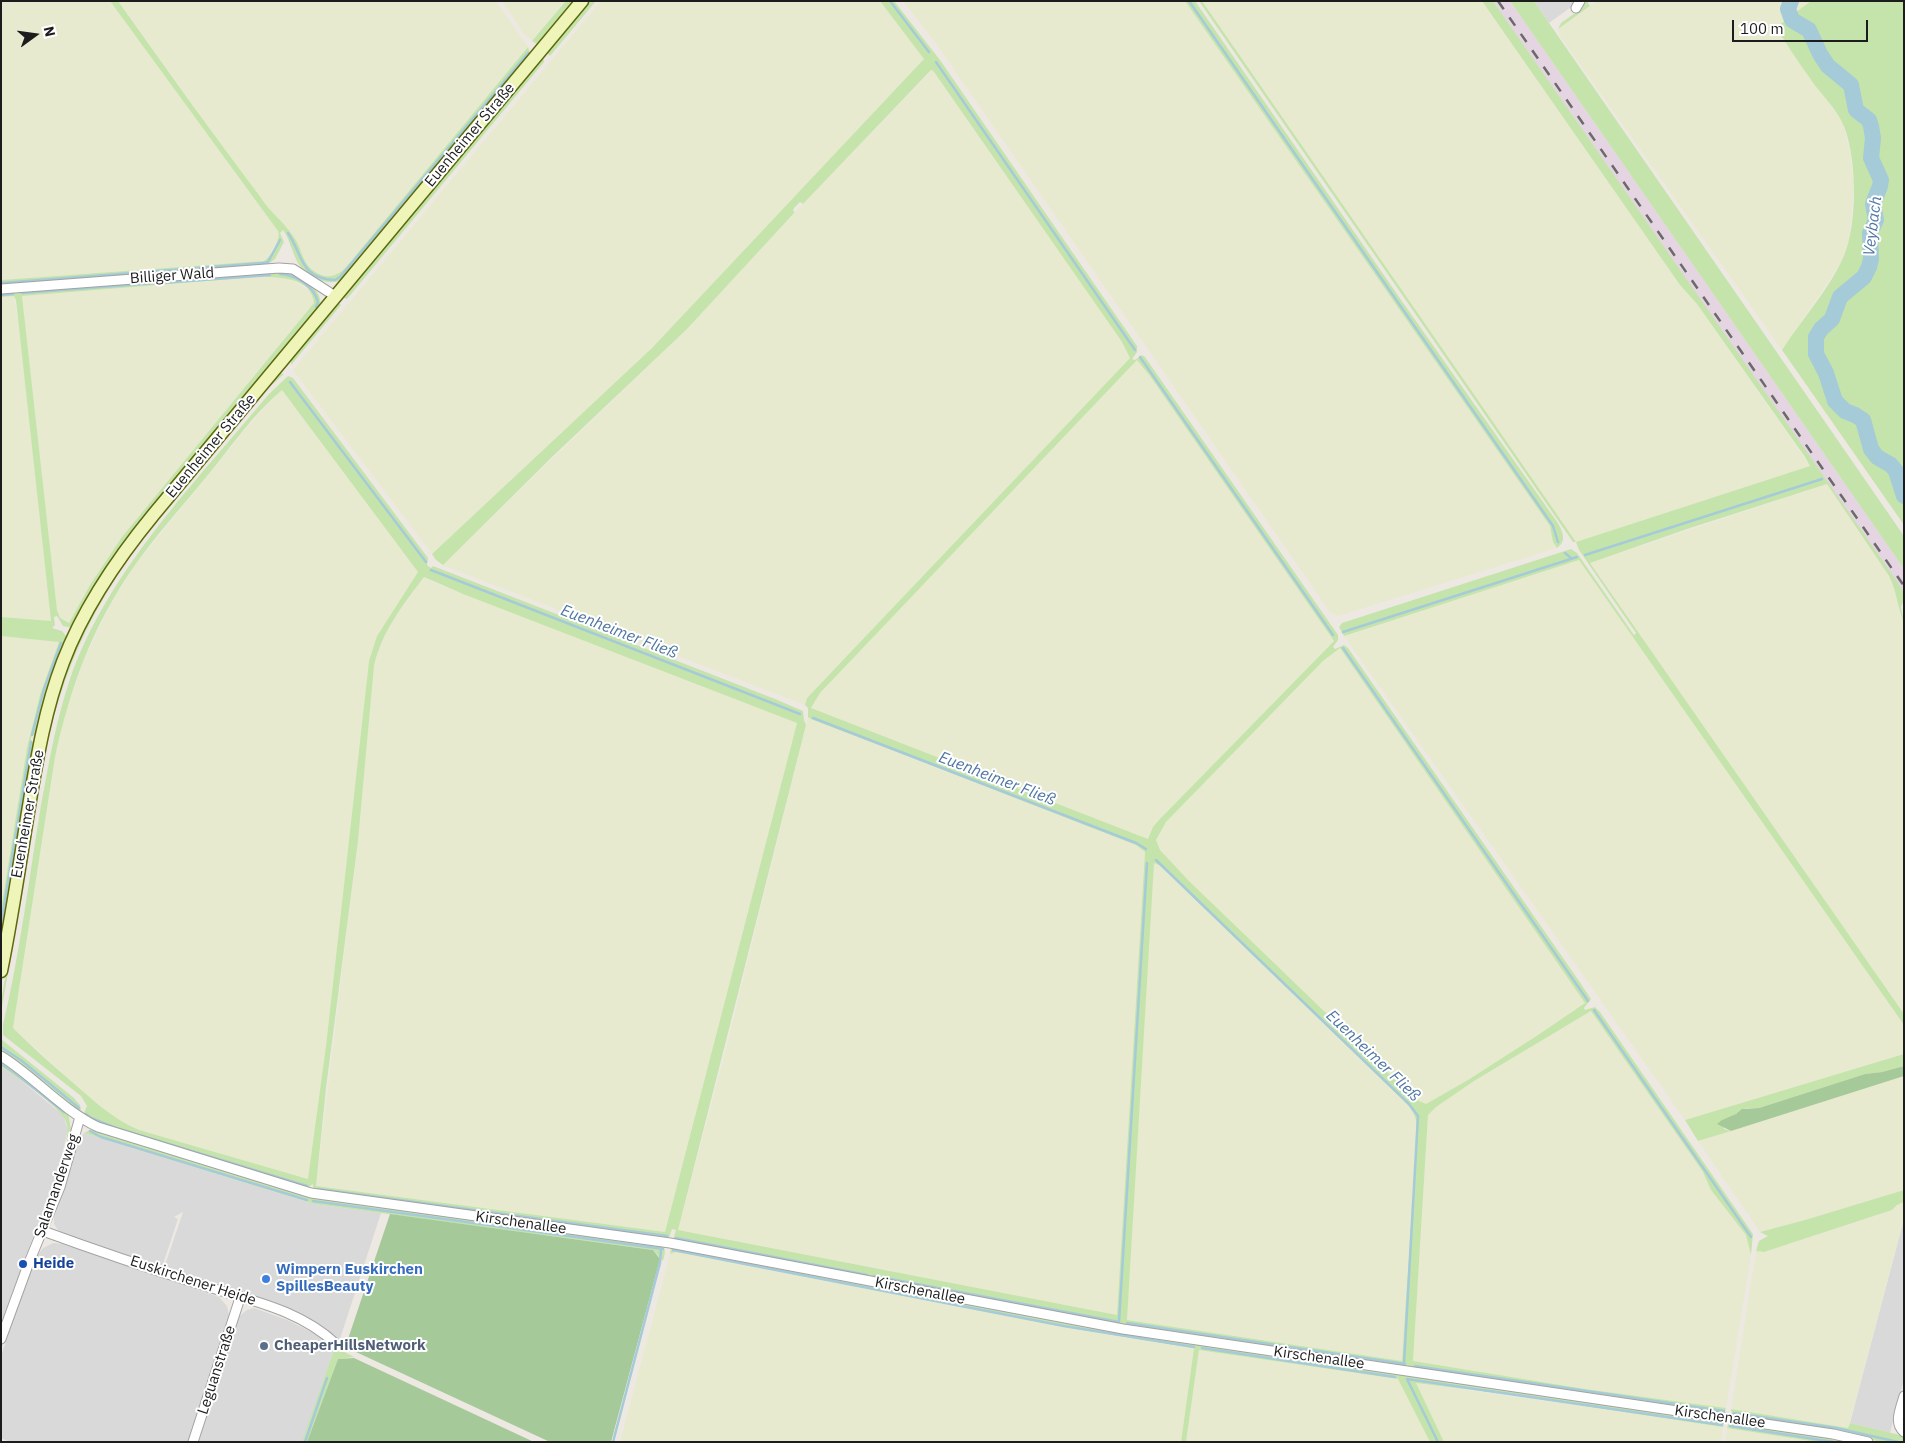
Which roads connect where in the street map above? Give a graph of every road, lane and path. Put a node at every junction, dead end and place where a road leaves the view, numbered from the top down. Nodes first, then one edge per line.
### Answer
1 (582, 1) edge
2 (1, 289) edge
3 (335, 296) junction
4 (1, 971) edge
5 (1, 1056) edge
6 (80, 1118) junction
7 (43, 1231) junction
8 (240, 1298) junction
9 (1, 1339) edge
10 (336, 1344) dead end
11 (1904, 1396) edge
12 (1904, 1432) edge
13 (193, 1442) edge
14 (1868, 1442) edge

1 - 3 main road, Euenheimer Straße
2 - 3 street, Billiger Wald
3 - 4 main road, Euenheimer Straße
5 - 6 street, Kirschenallee
6 - 7 street, Salamanderweg
6 - 14 street, Kirschenallee
7 - 8 street, Euskirchener Heide
7 - 9 street, Salamanderweg
8 - 10 street, Euskirchener Heide
8 - 13 street, Leguanstraße
11 - 12 street

